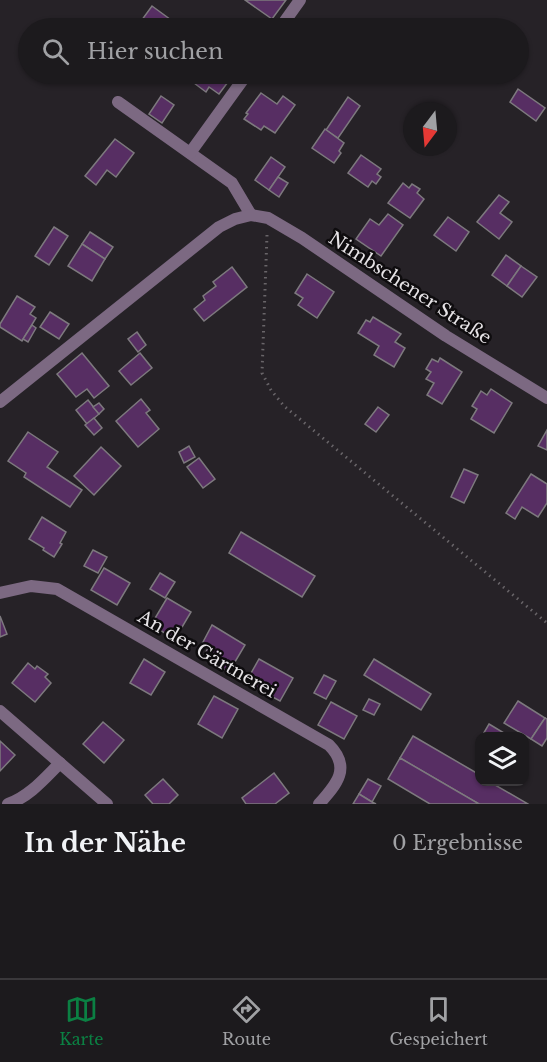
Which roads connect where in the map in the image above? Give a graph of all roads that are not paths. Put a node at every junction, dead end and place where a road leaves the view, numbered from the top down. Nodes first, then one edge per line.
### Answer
1 (300, 0) edge
2 (287, 18) edge
3 (241, 84) edge
4 (118, 102) dead end
5 (190, 153) junction
6 (250, 215) junction
7 (547, 398) edge
8 (0, 402) edge
9 (0, 593) edge
10 (0, 711) edge
11 (60, 763) junction
12 (8, 804) edge
13 (106, 804) edge
14 (319, 804) edge

1 - 2 street
3 - 5 street
4 - 5 street
5 - 6 street
6 - 7 street, Nimbschener Straße
6 - 8 street
9 - 14 street, An der Gärtnerei
10 - 11 street
11 - 12 street
11 - 13 street

